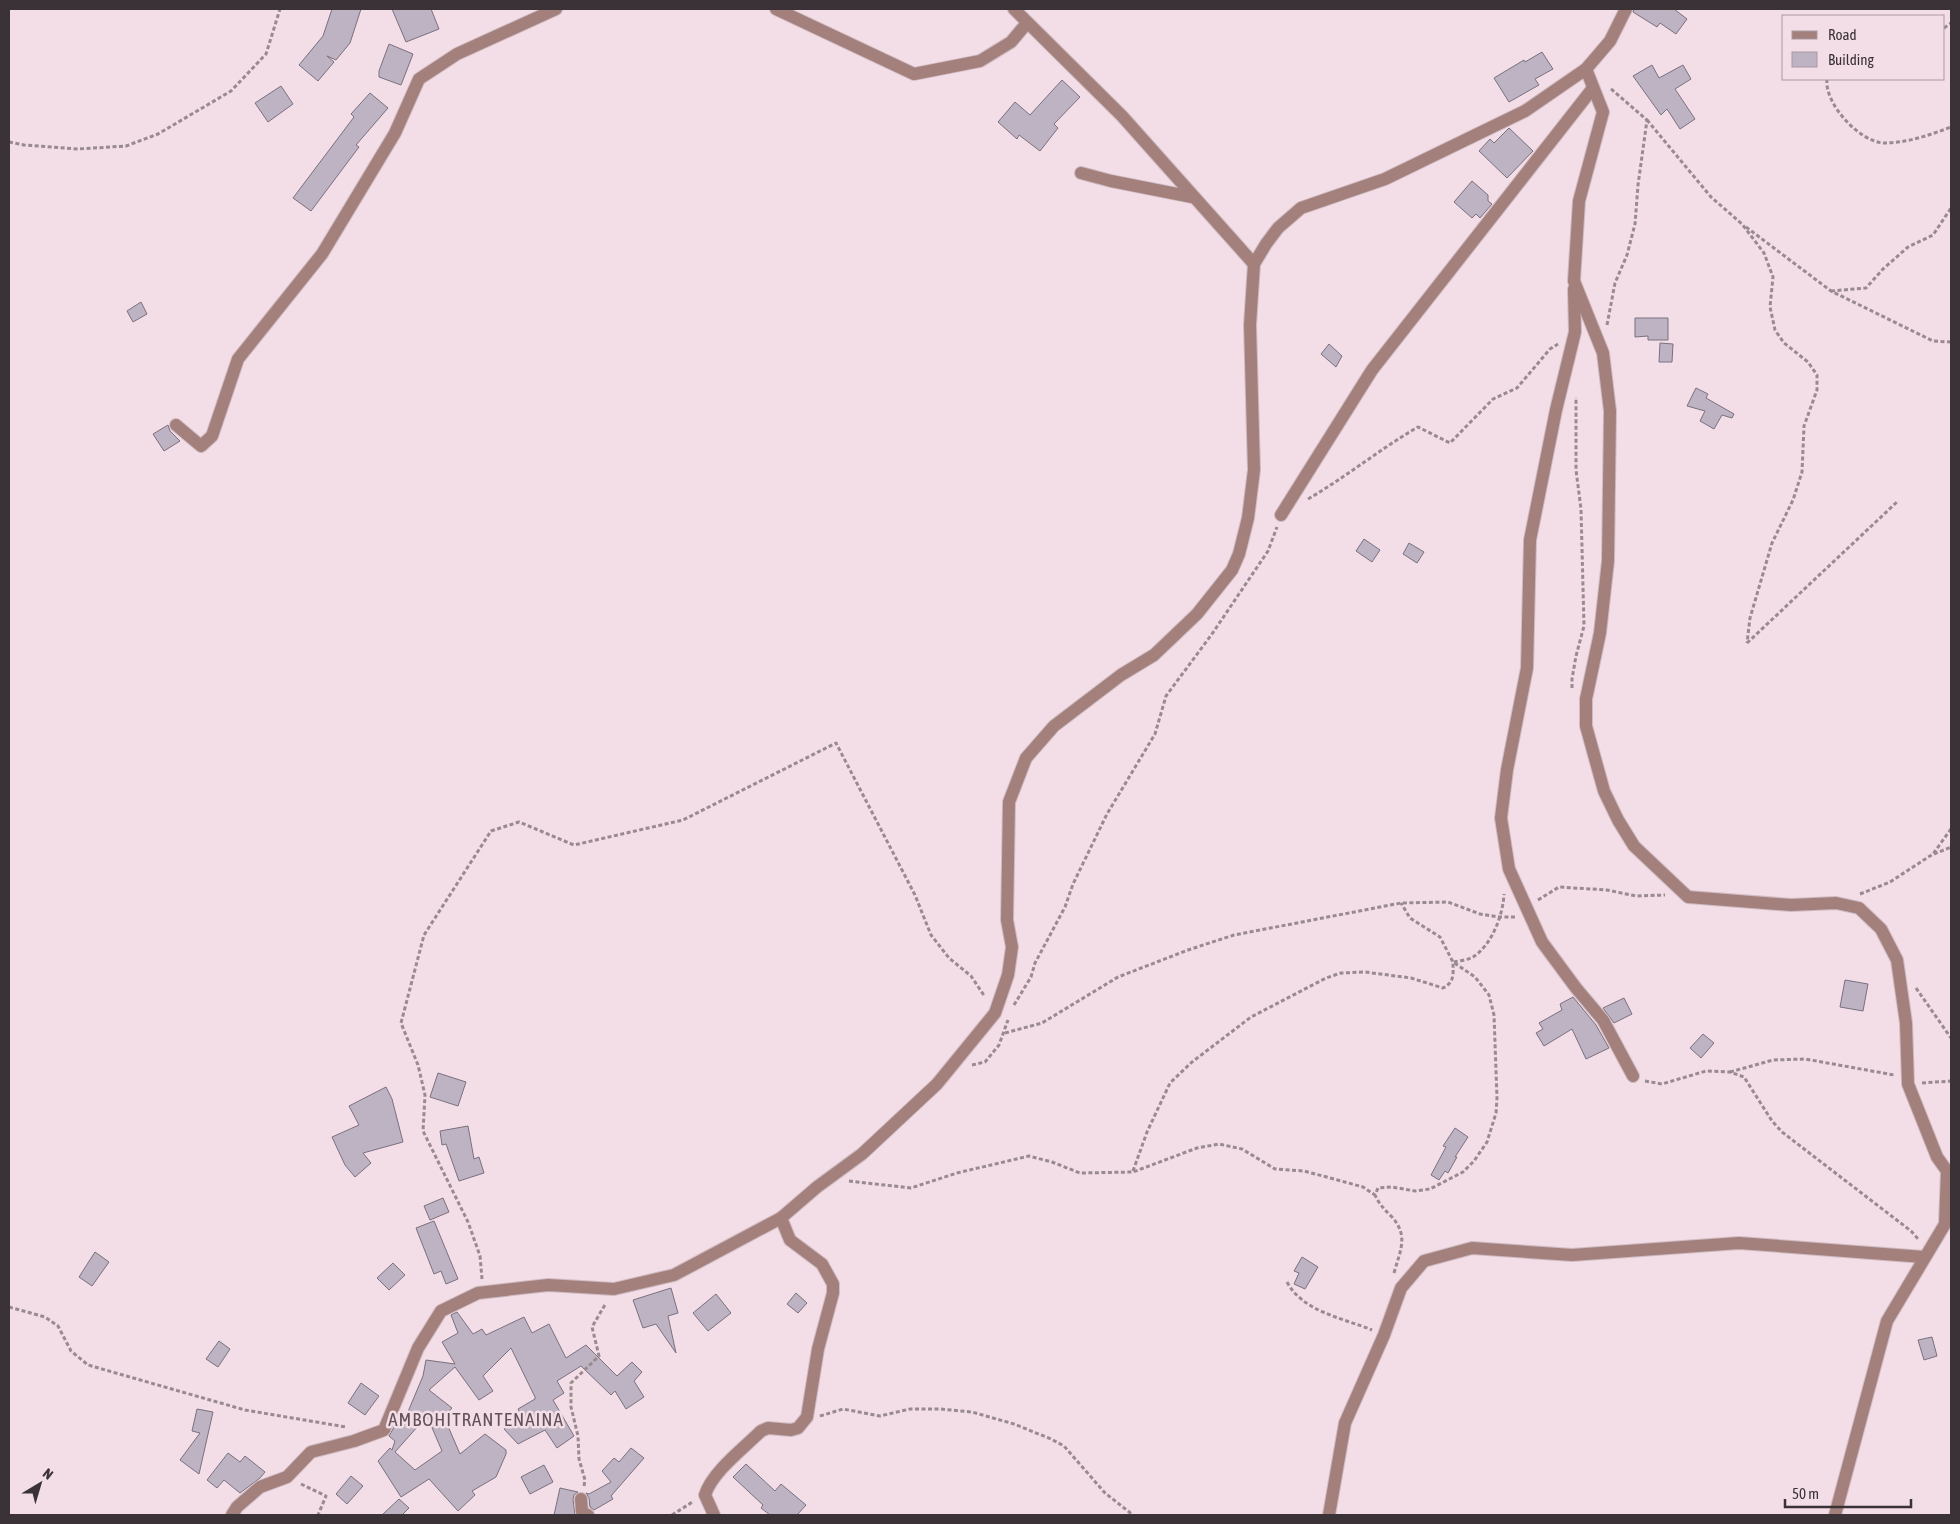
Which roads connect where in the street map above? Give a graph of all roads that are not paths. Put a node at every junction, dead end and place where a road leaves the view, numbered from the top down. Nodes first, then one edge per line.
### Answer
1 (556, 9) edge
2 (776, 9) edge
3 (1014, 9) edge
4 (1626, 9) edge
5 (1027, 23) junction
6 (1586, 68) junction
7 (1593, 88) junction
8 (1081, 174) dead end
9 (1192, 197) junction
10 (1254, 264) junction
11 (1574, 282) junction
12 (176, 425) dead end
13 (1282, 515) road end
14 (1632, 1076) road end
15 (1949, 1174) edge
16 (781, 1218) junction
17 (1924, 1257) junction
18 (581, 1499) road end
19 (232, 1515) edge
20 (588, 1515) edge
21 (714, 1515) edge
22 (1329, 1515) edge
23 (1835, 1515) edge

1 - 12 street
2 - 5 street
3 - 5 street
4 - 6 street
5 - 9 street
6 - 7 street
6 - 10 street
7 - 11 street
7 - 13 street
8 - 9 street
9 - 10 street
10 - 16 street
11 - 14 street
11 - 15 street
15 - 17 street
16 - 19 street
16 - 21 street
17 - 22 street
17 - 23 street
18 - 20 street

